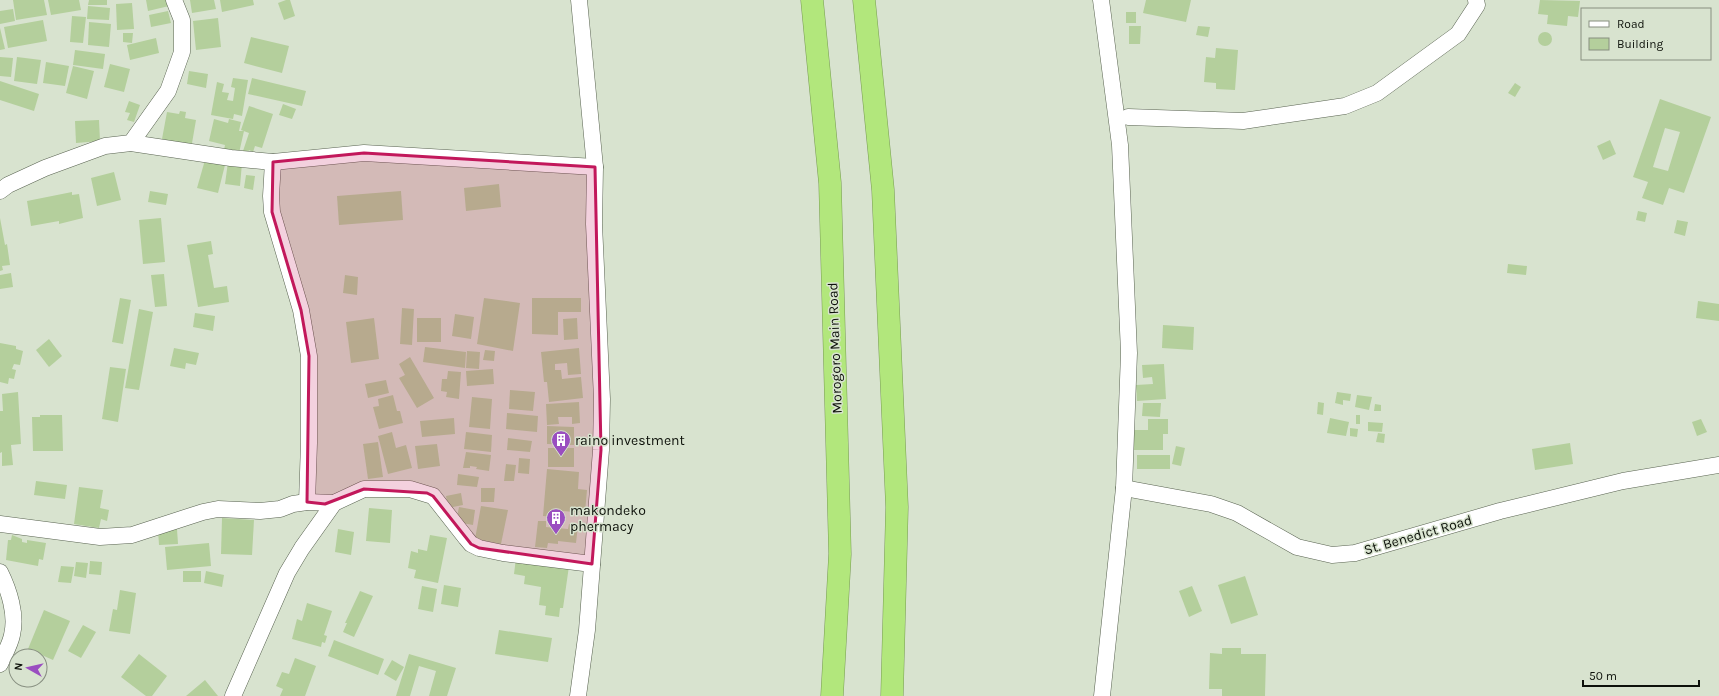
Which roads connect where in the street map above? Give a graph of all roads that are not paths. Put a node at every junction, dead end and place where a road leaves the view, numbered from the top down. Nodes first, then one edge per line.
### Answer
1 (174, 0) edge
2 (578, 0) edge
3 (812, 0) edge
4 (864, 0) edge
5 (1101, 0) edge
6 (1476, 0) edge
7 (1128, 117) dead end
8 (131, 143) junction
9 (273, 162) junction
10 (595, 167) junction
11 (0, 191) edge
12 (1719, 465) edge
13 (1124, 488) junction
14 (307, 502) junction
15 (334, 503) junction
16 (0, 524) edge
17 (592, 564) junction
18 (0, 572) edge
19 (0, 664) edge
20 (232, 696) edge
21 (578, 696) edge
22 (832, 696) edge
23 (892, 696) edge
24 (1102, 696) edge

1 - 8 street
2 - 10 street
3 - 22 highway, Morogoro Main Road
4 - 23 highway
5 - 13 street
6 - 7 street
8 - 9 street
8 - 11 street
9 - 10 street
9 - 14 street
10 - 17 street
12 - 13 street, St. Benedict Road
13 - 24 street
14 - 15 street
14 - 16 street
15 - 17 street
15 - 20 street
17 - 21 street
18 - 19 street

